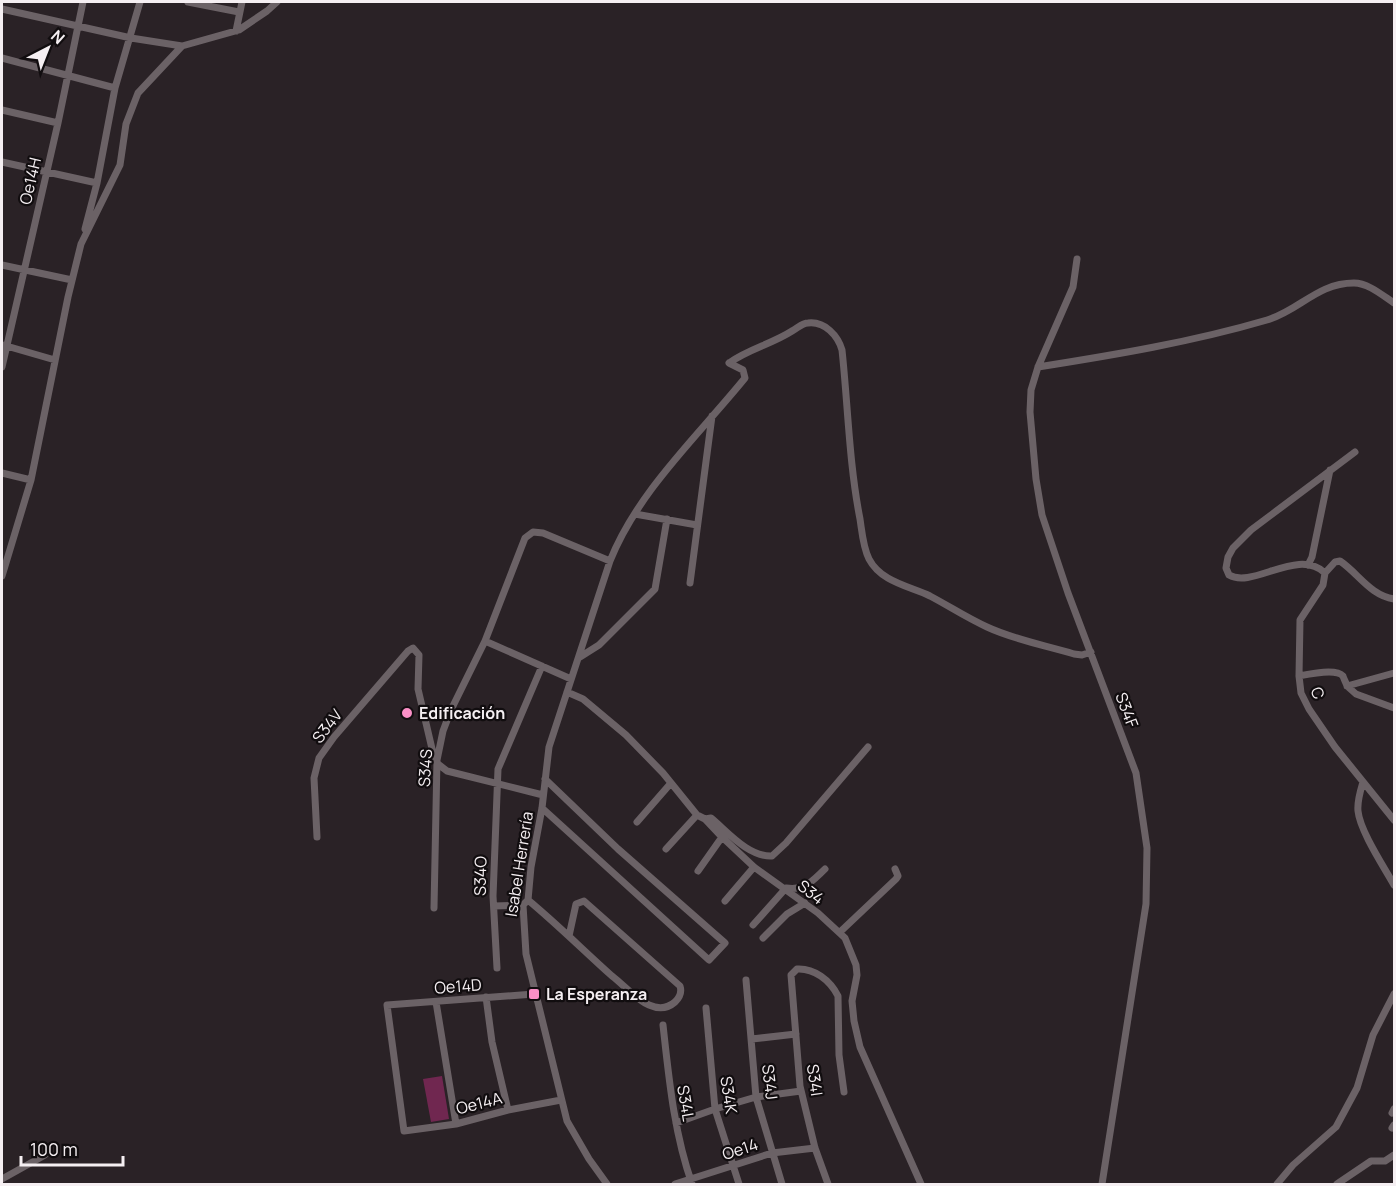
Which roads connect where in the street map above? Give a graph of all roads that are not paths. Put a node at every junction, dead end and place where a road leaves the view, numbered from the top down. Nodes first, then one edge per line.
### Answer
1 (84, 2) edge
2 (140, 2) edge
3 (188, 2) edge
4 (242, 2) edge
5 (277, 2) edge
6 (2, 9) edge
7 (239, 12) junction
8 (78, 26) junction
9 (236, 31) junction
10 (131, 38) junction
11 (182, 46) junction
12 (2, 58) edge
13 (69, 75) junction
14 (115, 88) junction
15 (2, 110) edge
16 (58, 123) junction
17 (2, 162) edge
18 (46, 170) junction
19 (97, 183) junction
20 (81, 244) junction
21 (1077, 259) dead end
22 (2, 266) edge
23 (23, 271) junction
24 (72, 280) junction
25 (1395, 303) edge
26 (4, 346) edge
27 (55, 360) junction
28 (1038, 367) junction
29 (2, 368) edge
30 (712, 416) junction
31 (1356, 452) dead end
32 (1330, 470) junction
33 (2, 473) edge
34 (31, 480) junction
35 (635, 514) junction
36 (667, 519) junction
37 (698, 525) junction
38 (610, 561) junction
39 (1308, 565) junction
40 (1324, 573) junction
41 (2, 576) edge
42 (690, 583) dead end
43 (1395, 599) edge
44 (485, 641) junction
45 (1091, 652) junction
46 (580, 657) junction
47 (542, 666) junction
48 (1395, 674) edge
49 (1299, 676) junction
50 (571, 679) junction
51 (1347, 686) junction
52 (567, 692) junction
53 (1395, 708) edge
54 (868, 747) dead end
55 (436, 760) junction
56 (545, 779) junction
57 (671, 783) junction
58 (1363, 783) junction
59 (496, 784) junction
60 (543, 795) junction
61 (542, 808) junction
62 (697, 814) junction
63 (705, 819) junction
64 (1395, 820) edge
65 (637, 822) dead end
66 (317, 837) dead end
67 (722, 837) junction
68 (666, 849) dead end
69 (754, 867) junction
70 (825, 869) dead end
71 (895, 869) dead end
72 (698, 871) dead end
73 (1395, 885) edge
74 (786, 888) junction
75 (725, 901) dead end
76 (526, 903) junction
77 (805, 903) junction
78 (494, 906) junction
79 (434, 908) dead end
80 (753, 926) dead end
81 (840, 932) junction
82 (569, 936) junction
83 (763, 938) dead end
84 (496, 968) dead end
85 (746, 980) dead end
86 (534, 994) junction
87 (1395, 994) edge
88 (486, 998) junction
89 (436, 1002) junction
90 (706, 1008) dead end
91 (663, 1025) dead end
92 (796, 1034) junction
93 (752, 1039) junction
94 (801, 1091) junction
95 (844, 1092) dead end
96 (756, 1097) junction
97 (561, 1100) junction
98 (715, 1109) junction
99 (508, 1110) junction
100 (676, 1123) junction
101 (456, 1124) junction
102 (404, 1131) joint
103 (815, 1148) junction
104 (772, 1153) junction
105 (45, 1155) dead end
106 (1395, 1155) edge
107 (732, 1166) junction
108 (2, 1179) edge
109 (691, 1182) edge
110 (607, 1185) edge
111 (675, 1185) edge
112 (739, 1185) edge
113 (782, 1185) edge
114 (828, 1185) edge
115 (921, 1185) edge
116 (1102, 1185) edge
117 (1277, 1185) edge
118 (1337, 1185) edge

1 - 8 street, Oe14H
2 - 10 street
3 - 7 street
4 - 7 street
5 - 9 street
6 - 8 street
7 - 9 street
8 - 10 street
8 - 13 street, Oe14H
9 - 11 street
10 - 11 street
10 - 14 street
11 - 20 street
12 - 13 street
13 - 14 street
13 - 16 street, Oe14H
14 - 19 street
15 - 16 street
16 - 18 street, Oe14H
17 - 18 street
18 - 19 street
18 - 23 street, Oe14H
19 - 20 street
20 - 24 street
21 - 28 street, S34F
22 - 23 street
23 - 24 street
23 - 26 street, Oe14H
24 - 27 street
25 - 28 street
26 - 27 street
26 - 29 street, Oe14H
27 - 34 street
28 - 45 street, S34F
30 - 35 street, Isabel Herrería
30 - 37 street
30 - 45 street, Isabel Herrería
31 - 32 street
32 - 39 street
32 - 39 street
33 - 34 street
34 - 41 street
35 - 36 street
35 - 38 street, Isabel Herrería
36 - 37 street
36 - 46 street
37 - 42 street
38 - 44 street, S34S
38 - 46 street, Isabel Herrería
39 - 40 street
40 - 43 street
40 - 49 street, C
44 - 47 street
44 - 55 street, S34S
45 - 116 street, S34F
46 - 50 street, Isabel Herrería
47 - 50 street
47 - 59 street, S34O
48 - 51 street
49 - 51 street
49 - 58 street, C
50 - 52 street, Isabel Herrería
51 - 53 street
52 - 56 street, Isabel Herrería
52 - 57 street, S34
54 - 63 street
55 - 59 street
55 - 66 street, S34V
55 - 79 street, S34S
56 - 60 street, Isabel Herrería
56 - 61 street
57 - 62 street, S34
57 - 65 street
58 - 64 street, C
58 - 73 street
59 - 60 street
59 - 78 street, S34O
60 - 61 street, Isabel Herrería
61 - 76 street, Isabel Herrería
62 - 63 street, S34
62 - 68 street
63 - 67 street, S34
67 - 69 street, S34
67 - 72 street
69 - 74 street, S34
69 - 75 street
70 - 74 street
71 - 81 street
74 - 77 street, S34
74 - 80 street
76 - 78 street
76 - 82 street
76 - 86 street, Isabel Herrería
77 - 81 street, S34
77 - 83 street
78 - 84 street, S34O
81 - 115 street, S34
82 - 82 street
85 - 93 street, S34J
86 - 88 street, Oe14D
86 - 97 street, Isabel Herrería
87 - 117 street
88 - 89 street, Oe14D
88 - 99 street
89 - 101 street
89 - 102 street, Oe14D
90 - 98 street, S34K
91 - 100 street, S34L
92 - 93 street
92 - 94 street, S34I
92 - 95 street, S34I
93 - 96 street, S34J
94 - 96 street
94 - 103 street, S34I
96 - 98 street
96 - 104 street, S34J
97 - 99 street, Oe14A
97 - 110 street, Isabel Herrería
98 - 100 street
98 - 107 street, S34K
99 - 101 street, Oe14A
100 - 109 street, S34L
101 - 102 street, Oe14A
103 - 104 street, Oe14
103 - 114 street, S34I
104 - 107 street, Oe14
104 - 113 street, S34J
105 - 108 street
106 - 118 street
107 - 109 street, Oe14
107 - 112 street, S34K
109 - 111 street, Oe14

